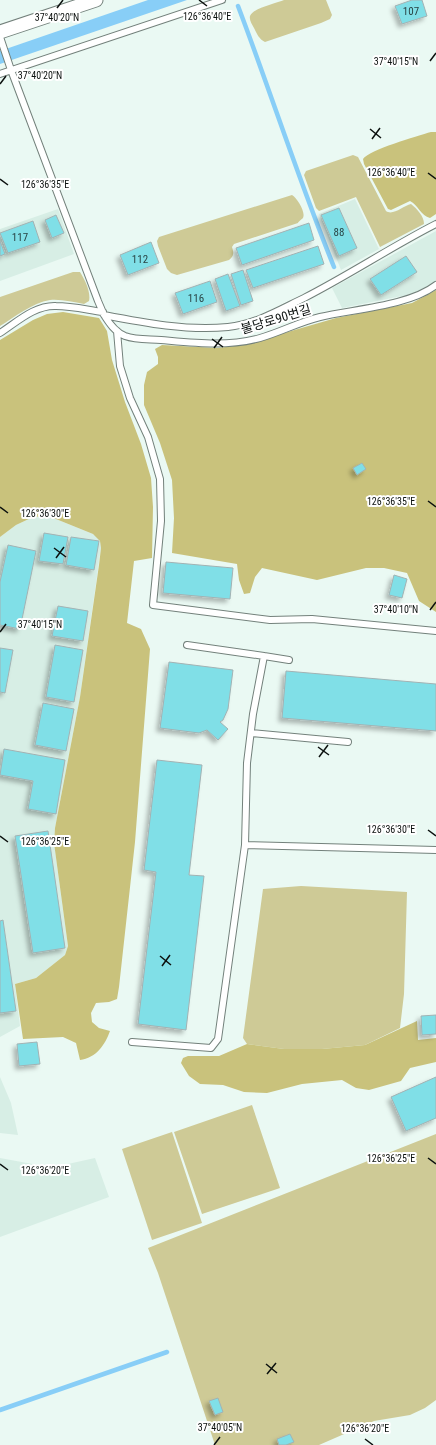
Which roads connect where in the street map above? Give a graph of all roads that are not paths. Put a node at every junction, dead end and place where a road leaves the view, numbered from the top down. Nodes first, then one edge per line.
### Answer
1 (96, 0) edge
2 (222, 0) edge
3 (0, 37) edge
4 (11, 70) junction
5 (0, 74) edge
6 (436, 224) edge
7 (436, 285) edge
8 (104, 313) junction
9 (117, 331) junction
10 (0, 332) edge
11 (436, 631) edge
12 (187, 645) dead end
13 (264, 656) junction
14 (289, 660) dead end
15 (251, 734) junction
16 (348, 742) dead end
17 (245, 845) junction
18 (436, 850) edge
19 (132, 1042) dead end

1 - 3 street
2 - 4 lane
3 - 4 lane
4 - 5 lane
4 - 8 lane
6 - 8 lane
7 - 9 lane, 불당로90번길
8 - 9 lane
8 - 10 lane
9 - 11 lane
12 - 13 lane
13 - 14 lane
13 - 15 lane
15 - 16 lane
15 - 17 lane
17 - 18 lane
17 - 19 lane

